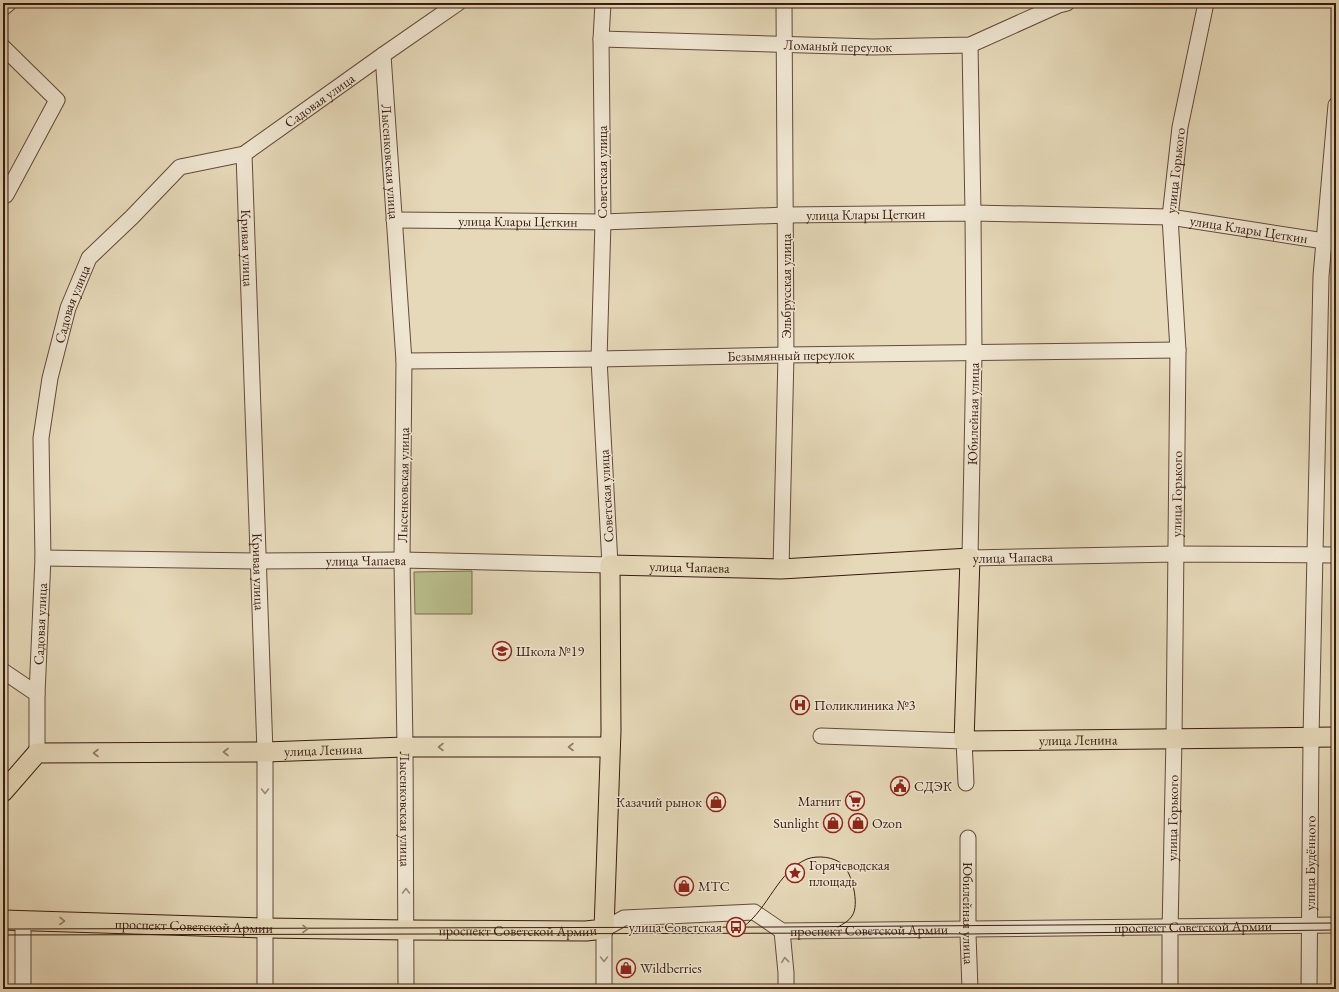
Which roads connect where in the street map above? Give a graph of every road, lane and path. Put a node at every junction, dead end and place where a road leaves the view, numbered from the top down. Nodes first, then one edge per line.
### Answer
1 (9, 3) edge
2 (458, 3) edge
3 (603, 3) edge
4 (784, 3) edge
5 (1067, 3) edge
6 (1206, 3) edge
7 (3, 8) edge
8 (601, 39) junction
9 (784, 45) junction
10 (970, 45) junction
11 (3, 47) edge
12 (383, 55) junction
13 (1336, 105) edge
14 (244, 154) junction
15 (6, 195) dead end
16 (973, 213) junction
17 (786, 216) junction
18 (1170, 217) junction
19 (394, 220) junction
20 (603, 222) junction
21 (1330, 242) edge
22 (1178, 350) junction
23 (974, 353) junction
24 (786, 355) junction
25 (599, 359) junction
26 (404, 361) junction
27 (1176, 554) junction
28 (1315, 555) junction
29 (1336, 555) edge
30 (43, 558) junction
31 (970, 558) junction
32 (402, 560) junction
33 (258, 561) junction
34 (610, 565) junction
35 (781, 569) junction
36 (3, 671) edge
37 (37, 694) junction
38 (821, 736) dead end
39 (1336, 737) edge
40 (1174, 738) junction
41 (1311, 738) junction
42 (964, 741) junction
43 (405, 747) junction
44 (610, 747) junction
45 (265, 752) junction
46 (37, 753) junction
47 (966, 783) dead end
48 (3, 792) edge
49 (968, 838) dead end
50 (3, 920) edge
51 (23, 920) junction
52 (1309, 925) junction
53 (1336, 925) edge
54 (1170, 927) junction
55 (266, 928) junction
56 (604, 929) junction
57 (406, 930) junction
58 (968, 930) junction
59 (782, 931) junction
60 (23, 989) edge
61 (265, 989) edge
62 (406, 989) edge
63 (604, 989) edge
64 (786, 989) edge
65 (970, 989) edge
66 (1170, 989) edge
67 (1309, 989) edge

1 - 7 street
2 - 12 street, Садовая улица
3 - 8 street, Советская улица
4 - 9 street, Эльбрусская улица
5 - 10 street, Ломаный переулок
6 - 18 street, улица Горького
8 - 9 street, Ломаный переулок
8 - 20 street, Советская улица
9 - 10 street, Ломаный переулок
9 - 17 street, Эльбрусская улица
10 - 16 street, Юбилейная улица
11 - 15 street
12 - 14 street, Садовая улица
12 - 19 street, Лысенковская улица
13 - 21 street, улица Будённого
14 - 30 street, Садовая улица
14 - 33 street, Кривая улица
16 - 17 street, улица Клары Цеткин
16 - 18 street, улица Клары Цеткин
16 - 23 street, Юбилейная улица
17 - 20 street, улица Клары Цеткин
17 - 24 street, Эльбрусская улица
18 - 21 street, улица Клары Цеткин
18 - 22 street, улица Горького
19 - 20 street, улица Клары Цеткин
19 - 26 street, Лысенковская улица
20 - 25 street, Советская улица
21 - 28 street, улица Будённого
22 - 23 street, Безымянный переулок
22 - 27 street, улица Горького
23 - 24 street, Безымянный переулок
23 - 31 street, Юбилейная улица
24 - 25 street, Безымянный переулок
24 - 35 street, Эльбрусская улица
25 - 26 street, Безымянный переулок
25 - 34 street, Советская улица
26 - 32 street, Лысенковская улица
27 - 28 street, улица Чапаева
27 - 31 street, улица Чапаева
27 - 40 street, улица Горького
28 - 29 street, улица Чапаева
28 - 41 street, улица Будённого
30 - 33 street, улица Чапаева
30 - 37 street, Садовая улица
31 - 35 main road, улица Чапаева
31 - 42 main road, Юбилейная улица
32 - 33 street, улица Чапаева
32 - 34 street, улица Чапаева
32 - 43 street, Лысенковская улица
33 - 45 street, Кривая улица
34 - 35 main road, улица Чапаева
34 - 44 main road, Советская улица
36 - 37 street
37 - 46 street, Садовая улица
38 - 42 street, улица Ленина
39 - 41 main road, улица Ленина
40 - 41 main road, улица Ленина
40 - 42 main road, улица Ленина
40 - 54 street, улица Горького
41 - 52 street, улица Будённого
42 - 47 street, Юбилейная улица
44 -> 43 main road, улица Ленина
43 - 45 main road, улица Ленина
57 -> 43 street, Лысенковская улица
44 - 56 main road, Советская улица
45 -> 46 main road, улица Ленина
45 -> 55 street, Кривая улица
46 - 48 main road
49 - 58 street, Юбилейная улица
50 - 51 main road, проспект Советской Армии
51 -> 55 main road, проспект Советской Армии
51 - 60 street
52 - 53 street, проспект Советской Армии
52 - 54 street, проспект Советской Армии
52 - 67 street, улица Будённого
54 - 58 street, проспект Советской Армии
54 - 66 street, улица Горького
55 -> 57 main road, проспект Советской Армии
55 - 61 street, Кривая улица
56 - 57 main road, проспект Советской Армии
56 - 59 street, проспект Советской Армии
56 -> 63 street, Советская улица
57 - 62 street, Лысенковская улица
58 - 59 street, проспект Советской Армии
58 - 65 street, Юбилейная улица
64 -> 59 street

